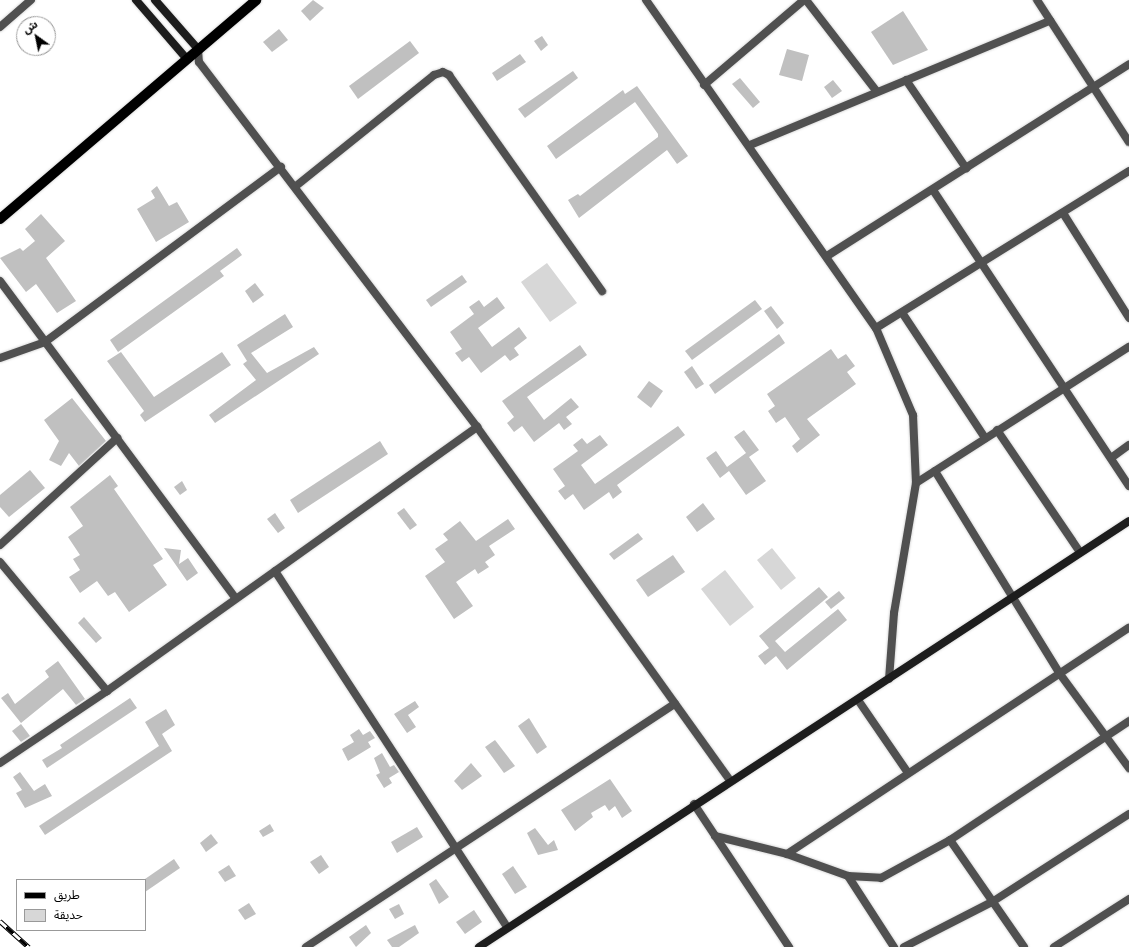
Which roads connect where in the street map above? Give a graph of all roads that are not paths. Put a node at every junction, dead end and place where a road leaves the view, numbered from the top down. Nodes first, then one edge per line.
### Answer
1 (31, 0) edge
2 (155, 0) edge
3 (256, 0) edge
4 (647, 0) edge
5 (805, 0) edge
6 (1037, 0) edge
7 (139, 1) edge
8 (1050, 21) junction
9 (0, 27) edge
10 (198, 49) junction
11 (186, 58) junction
12 (199, 62) junction
13 (1129, 64) edge
14 (906, 80) junction
15 (704, 85) junction
16 (1093, 88) junction
17 (877, 92) junction
18 (1129, 142) edge
19 (750, 145) junction
20 (281, 167) junction
21 (966, 168) junction
22 (1129, 171) edge
23 (296, 186) junction
24 (933, 190) junction
25 (1063, 213) junction
26 (0, 219) edge
27 (827, 256) junction
28 (983, 265) junction
29 (0, 281) edge
30 (602, 291) dead end
31 (903, 314) junction
32 (1129, 318) edge
33 (876, 328) junction
34 (45, 342) junction
35 (1129, 347) edge
36 (0, 358) edge
37 (1065, 388) junction
38 (477, 427) junction
39 (997, 430) junction
40 (117, 438) junction
41 (985, 438) junction
42 (1129, 445) edge
43 (1111, 458) junction
44 (935, 471) junction
45 (916, 483) junction
46 (1129, 486) edge
47 (1129, 521) edge
48 (0, 545) edge
49 (1080, 552) junction
50 (0, 562) edge
51 (275, 571) junction
52 (1011, 596) junction
53 (235, 598) junction
54 (1129, 628) edge
55 (1060, 674) junction
56 (889, 679) junction
57 (108, 691) junction
58 (858, 700) junction
59 (675, 704) junction
60 (1129, 721) edge
61 (1106, 737) junction
62 (0, 763) edge
63 (1129, 768) edge
64 (908, 773) junction
65 (730, 780) junction
66 (694, 804) junction
67 (1129, 814) edge
68 (715, 836) junction
69 (950, 840) junction
70 (457, 847) junction
71 (787, 854) junction
72 (848, 876) junction
73 (1129, 899) edge
74 (992, 902) junction
75 (507, 927) junction
76 (306, 947) edge
77 (479, 947) edge
78 (789, 947) edge
79 (894, 947) edge
80 (904, 947) edge
81 (1024, 947) edge
82 (1054, 947) edge

1 - 9 street
2 - 10 street
3 - 10 main road
4 - 15 street
5 - 15 street
5 - 17 street
6 - 8 street
7 - 11 street
8 - 14 street
8 - 16 street
10 - 11 main road
10 - 12 street
11 - 12 street
11 - 26 main road
12 - 20 street
13 - 16 street
14 - 17 street
14 - 21 street
15 - 19 street
16 - 18 street
16 - 21 street
17 - 19 street
19 - 27 street
20 - 23 street
20 - 34 street
21 - 24 street
22 - 25 street
23 - 30 street
23 - 38 street
24 - 27 street
24 - 28 street
25 - 28 street
25 - 32 street
27 - 33 street
28 - 31 street
28 - 37 street
29 - 34 street
31 - 33 street
31 - 41 street
33 - 45 street
34 - 36 street
34 - 40 street
35 - 37 street
37 - 39 street
37 - 43 street
38 - 51 street
38 - 59 street
39 - 41 street
39 - 49 street
40 - 48 street
40 - 53 street
41 - 44 street
42 - 43 street
43 - 46 street
44 - 45 street
44 - 52 street
45 - 56 street
47 - 49 street
49 - 52 street
50 - 57 street
51 - 53 street
51 - 70 street
52 - 55 street
52 - 56 street
53 - 57 street
54 - 55 street
55 - 61 street
55 - 64 street
56 - 58 street
57 - 62 street
58 - 64 street
58 - 65 street
59 - 65 street
59 - 70 street
60 - 61 street
61 - 63 street
61 - 69 street
64 - 71 street
65 - 66 street
66 - 68 street
66 - 75 street
67 - 74 street
68 - 71 street
68 - 78 street
69 - 72 street
69 - 74 street
70 - 75 street
70 - 76 street
71 - 72 street
72 - 79 street
73 - 82 street
74 - 80 street
74 - 81 street
75 - 77 street

